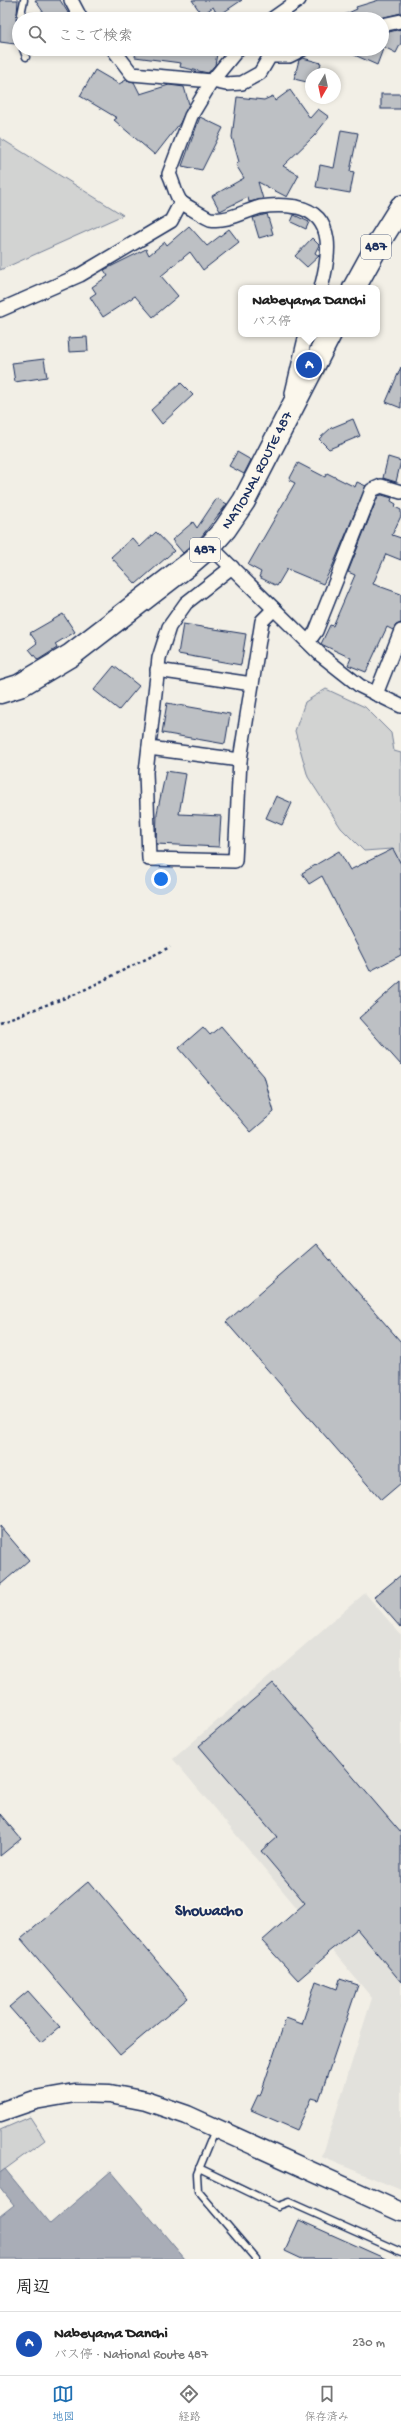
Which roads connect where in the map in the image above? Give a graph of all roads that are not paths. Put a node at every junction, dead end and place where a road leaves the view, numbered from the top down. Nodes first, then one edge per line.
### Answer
1 (24, 0) edge
2 (71, 0) edge
3 (292, 2) edge
4 (21, 12) edge
5 (77, 12) edge
6 (280, 12) edge
7 (401, 21) edge
8 (389, 24) edge
9 (118, 56) edge
10 (232, 56) edge
11 (270, 56) edge
12 (270, 56) edge
13 (289, 56) edge
14 (212, 81) junction
15 (181, 202) junction
16 (401, 208) edge
17 (322, 285) edge
18 (356, 285) edge
19 (0, 310) edge
20 (305, 337) edge
21 (328, 337) edge
22 (289, 410) junction
23 (401, 492) edge
24 (210, 546) junction
25 (232, 567) junction
26 (274, 609) junction
27 (401, 632) edge
28 (308, 642) junction
29 (157, 670) junction
30 (252, 684) junction
31 (0, 692) edge
32 (376, 694) junction
33 (401, 706) edge
34 (149, 748) junction
35 (240, 760) junction
36 (1, 2110) edge
37 (216, 2128) junction
38 (199, 2168) junction
39 (401, 2212) edge
40 (401, 2252) edge
41 (256, 2259) edge

1 - 4 lane
2 - 5 street
3 - 6 street
7 - 8 street
9 - 14 street
10 - 14 street
11 - 14 street
12 - 13 street
14 - 15 street
15 - 17 street
15 - 19 street
16 - 18 highway, 487
20 - 22 street
21 - 22 highway, NATIONAL ROUTE 487 / 487
22 - 24 highway, NATIONAL ROUTE 487 / 487
23 - 28 street
24 - 25 street
24 - 31 highway, NATIONAL ROUTE 487 / 487
25 - 26 street
25 - 29 street
26 - 28 street
26 - 30 street
27 - 32 street
28 - 32 street
29 - 30 street
29 - 34 street
30 - 35 street
32 - 33 street
34 - 35 street
34 - 35 street
36 - 37 street
37 - 38 lane
37 - 39 street
38 - 40 lane
38 - 41 lane

